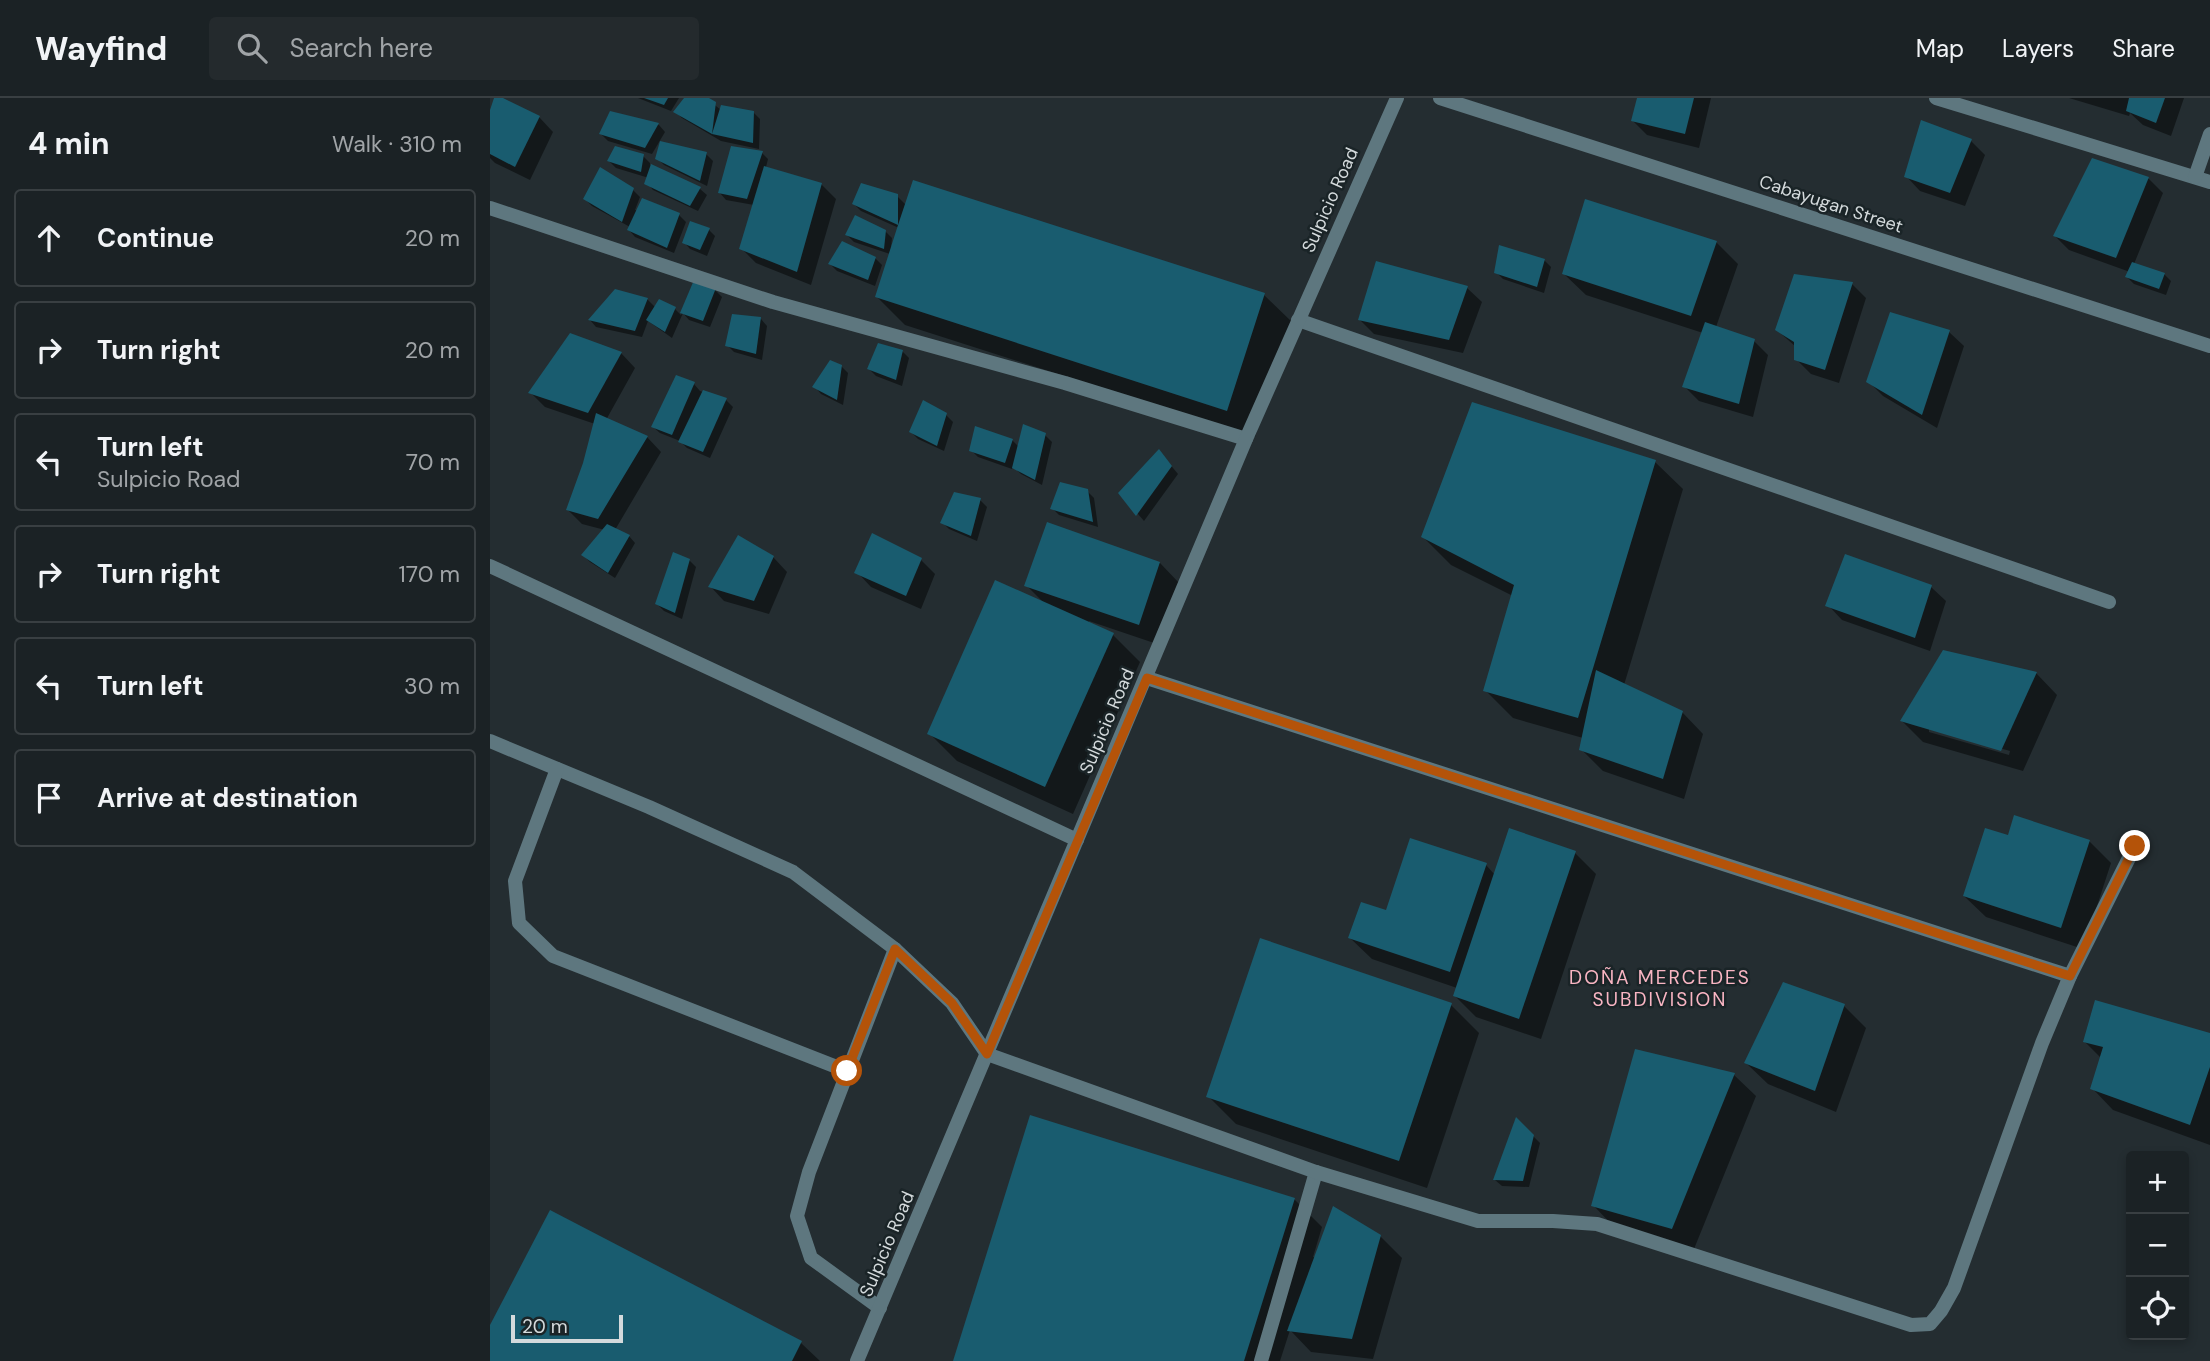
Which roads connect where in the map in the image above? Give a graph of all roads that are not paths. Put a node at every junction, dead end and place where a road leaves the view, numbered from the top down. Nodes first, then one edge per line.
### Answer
1 (1396, 98) edge
2 (1440, 98) edge
3 (1936, 98) edge
4 (2210, 134) edge
5 (2195, 177) junction
6 (2210, 182) edge
7 (490, 208) edge
8 (1298, 320) junction
9 (2210, 346) edge
10 (1246, 439) junction
11 (490, 566) edge
12 (2109, 602) dead end
13 (1147, 678) junction
14 (490, 741) edge
15 (557, 769) junction
16 (1077, 840) junction
17 (2135, 846) dead end
18 (895, 949) junction
19 (2070, 976) junction
20 (987, 1054) junction
21 (847, 1071) junction
22 (1316, 1172) junction
23 (880, 1308) junction
24 (857, 1361) edge
25 (1261, 1361) edge

1 - 8 street, Sulpicio Road
2 - 9 street, Cabayugan Street
3 - 5 street
4 - 5 street
5 - 6 street
7 - 10 street
8 - 10 street, Sulpicio Road
8 - 12 street
10 - 13 street, Sulpicio Road
11 - 16 street
13 - 16 street, Sulpicio Road
13 - 19 street
14 - 15 street
15 - 18 street
15 - 21 street
16 - 20 street, Sulpicio Road
17 - 19 street
18 - 20 street
18 - 21 street
19 - 22 street
20 - 22 street
20 - 23 street, Sulpicio Road
21 - 23 street
22 - 25 street
23 - 24 street, Sulpicio Road

